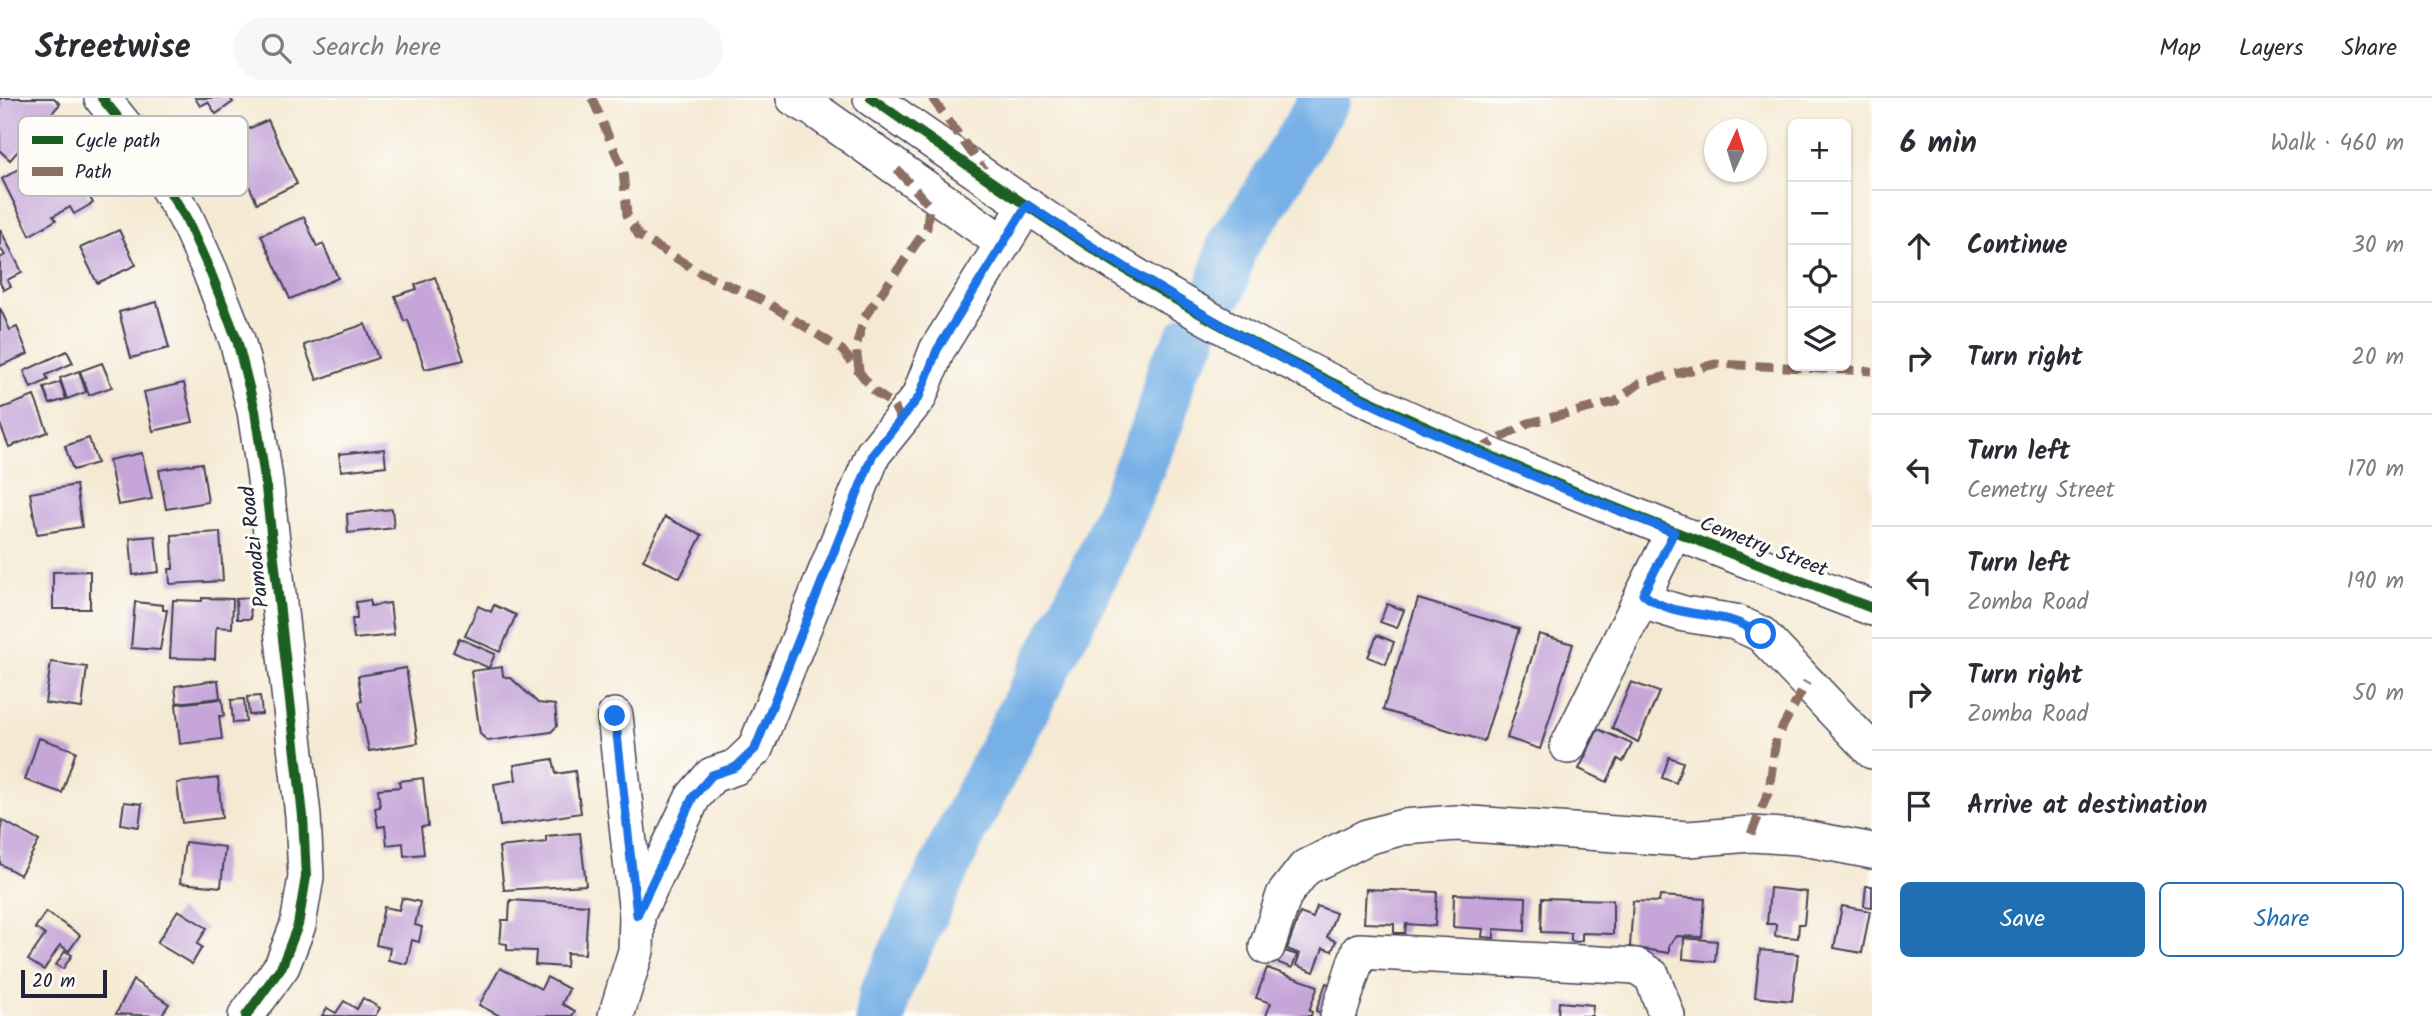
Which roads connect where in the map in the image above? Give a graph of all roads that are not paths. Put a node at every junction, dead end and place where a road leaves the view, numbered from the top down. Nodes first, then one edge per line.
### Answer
1 (102, 98) edge
2 (794, 98) edge
3 (871, 98) edge
4 (117, 116) edge
5 (173, 196) edge
6 (1027, 205) junction
7 (1003, 243) junction
8 (1674, 532) junction
9 (1643, 594) junction
10 (1872, 608) edge
11 (615, 716) dead end
12 (1568, 747) dead end
13 (1872, 751) edge
14 (1872, 851) edge
15 (637, 915) junction
16 (1267, 947) dead end
17 (246, 1016) edge
18 (616, 1016) edge
19 (1338, 1016) edge
20 (1667, 1016) edge

1 - 4 street, Pamodzi Road
2 - 7 street
3 - 6 street, Cemetry Street
5 - 17 street, Pamodzi Road
6 - 7 street
6 - 8 street, Cemetry Street
7 - 15 street
8 - 9 street
8 - 10 street, Cemetry Street
9 - 12 street
9 - 13 street
11 - 15 street
14 - 16 street
15 - 18 street
19 - 20 street

